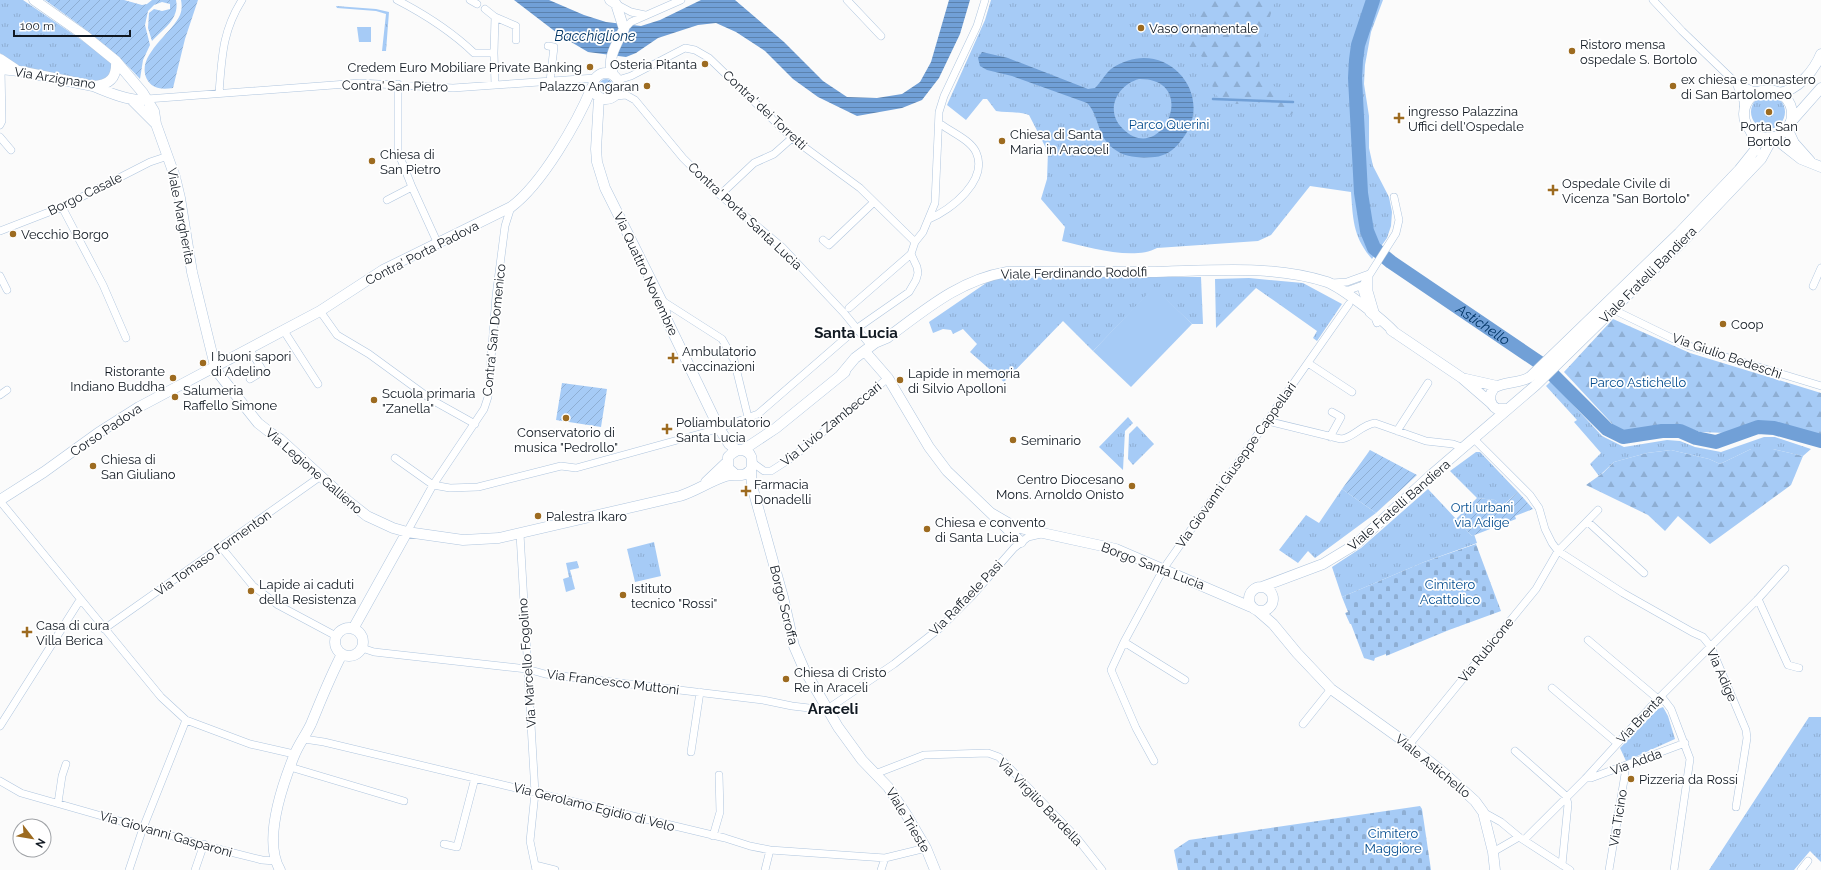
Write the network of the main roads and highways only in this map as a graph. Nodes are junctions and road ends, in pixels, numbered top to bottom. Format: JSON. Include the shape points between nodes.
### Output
{"nodes":[{"id":1,"x":34,"y":0,"type":"edge"},
{"id":2,"x":613,"y":2,"type":"edge"},
{"id":3,"x":1821,"y":54,"type":"edge"},
{"id":4,"x":116,"y":62,"type":"junction"},
{"id":5,"x":0,"y":66,"type":"edge"},
{"id":6,"x":612,"y":69,"type":"junction"},
{"id":7,"x":94,"y":86,"type":"junction"},
{"id":8,"x":596,"y":87,"type":"junction"},
{"id":9,"x":1821,"y":88,"type":"edge"},
{"id":10,"x":1779,"y":93,"type":"junction"},
{"id":11,"x":614,"y":97,"type":"junction"},
{"id":12,"x":131,"y":99,"type":"junction"},
{"id":13,"x":147,"y":99,"type":"junction"},
{"id":14,"x":156,"y":124,"type":"junction"},
{"id":15,"x":1789,"y":125,"type":"junction"},
{"id":16,"x":597,"y":128,"type":"junction"},
{"id":17,"x":1749,"y":128,"type":"junction"},
{"id":18,"x":1773,"y":137,"type":"junction"},
{"id":19,"x":1793,"y":154,"type":"junction"},
{"id":20,"x":1760,"y":159,"type":"junction"},
{"id":21,"x":1811,"y":162,"type":"junction"},
{"id":22,"x":1821,"y":167,"type":"edge"},
{"id":23,"x":1328,"y":285,"type":"junction"},
{"id":24,"x":1374,"y":316,"type":"junction"},
{"id":25,"x":870,"y":351,"type":"junction"},
{"id":26,"x":1554,"y":361,"type":"junction"},
{"id":27,"x":216,"y":366,"type":"junction"},
{"id":28,"x":1540,"y":374,"type":"junction"},
{"id":29,"x":1462,"y":378,"type":"junction"},
{"id":30,"x":1501,"y":386,"type":"junction"},
{"id":31,"x":1493,"y":406,"type":"junction"},
{"id":32,"x":1511,"y":407,"type":"junction"},
{"id":33,"x":776,"y":428,"type":"junction"},
{"id":34,"x":1478,"y":436,"type":"junction"},
{"id":35,"x":725,"y":438,"type":"junction"},
{"id":36,"x":740,"y":450,"type":"junction"},
{"id":37,"x":728,"y":460,"type":"junction"},
{"id":38,"x":752,"y":464,"type":"junction"},
{"id":39,"x":738,"y":475,"type":"junction"},
{"id":40,"x":752,"y":486,"type":"junction"},
{"id":41,"x":697,"y":490,"type":"junction"},
{"id":42,"x":0,"y":500,"type":"edge"},
{"id":43,"x":407,"y":532,"type":"junction"},
{"id":44,"x":1289,"y":578,"type":"junction"},
{"id":45,"x":1262,"y":587,"type":"junction"},
{"id":46,"x":1251,"y":591,"type":"junction"},
{"id":47,"x":1223,"y":594,"type":"junction"},
{"id":48,"x":1272,"y":601,"type":"junction"},
{"id":49,"x":1254,"y":609,"type":"junction"},
{"id":50,"x":1273,"y":624,"type":"junction"},
{"id":51,"x":353,"y":629,"type":"junction"},
{"id":52,"x":342,"y":654,"type":"junction"},
{"id":53,"x":875,"y":774,"type":"joint"},
{"id":54,"x":277,"y":866,"type":"edge"},
{"id":55,"x":935,"y":870,"type":"edge"},
{"id":56,"x":1495,"y":870,"type":"edge"}],
"edges":[{"from":1,"to":4,"type":"main road","name":"Viale Margherita","via":[[84,35]]},
{"from":2,"to":6,"type":"main road","via":[[625,24]]},
{"from":3,"to":10,"type":"main road","via":[[1801,81],[1786,92]]},
{"from":4,"to":7,"type":"main road","name":"Via Arzignano","via":[[116,71],[112,79],[106,84]]},
{"from":4,"to":13,"type":"main road","name":"Viale Margherita"},
{"from":5,"to":7,"type":"main road","name":"Via Arzignano"},
{"from":6,"to":8,"type":"main road","name":"Contra' Porta Padova"},
{"from":6,"to":11,"type":"main road","name":"Via Quattro Novembre","via":[[619,89]]},
{"from":7,"to":12,"type":"main road"},
{"from":8,"to":11,"type":"main road","via":[[603,100]]},
{"from":8,"to":16,"type":"main road","name":"Via Quattro Novembre"},
{"from":8,"to":27,"type":"main road","name":"Contra' Porta Padova","via":[[532,187],[511,207],[383,270],[320,311]]},
{"from":9,"to":15,"type":"main road"},
{"from":10,"to":15,"type":"main road","via":[[1788,101],[1792,112]]},
{"from":10,"to":17,"type":"main road","via":[[1762,91],[1749,99],[1744,111]]},
{"from":11,"to":16,"type":"main road","name":"Via Quattro Novembre"},
{"from":12,"to":13,"type":"main road"},
{"from":12,"to":14,"type":"main road"},
{"from":13,"to":14,"type":"main road","name":"Viale Margherita","via":[[154,111]]},
{"from":14,"to":27,"type":"main road","name":"Viale Margherita","via":[[180,198],[192,272]]},
{"from":15,"to":18,"type":"main road"},
{"from":15,"to":21,"type":"main road","via":[[1794,143]]},
{"from":16,"to":35,"type":"main road","name":"Via Quattro Novembre","via":[[597,162],[605,188],[664,306],[666,318]]},
{"from":17,"to":18,"type":"main road","via":[[1759,136]]},
{"from":17,"to":26,"type":"main road","name":"Viale Fratelli Bandiera","via":[[1756,146],[1749,159]]},
{"from":18,"to":19,"type":"main road"},
{"from":18,"to":20,"type":"main road","name":"Viale Fratelli Bandiera"},
{"from":19,"to":20,"type":"main road","via":[[1771,151]]},
{"from":19,"to":21,"type":"main road"},
{"from":20,"to":26,"type":"main road","name":"Viale Fratelli Bandiera","via":[[1614,310]]},
{"from":21,"to":22,"type":"main road"},
{"from":23,"to":24,"type":"main road","name":"Viale Ferdinando Rodolfi","via":[[1340,290]]},
{"from":23,"to":24,"type":"main road","name":"Viale Ferdinando Rodolfi","via":[[1349,304]]},
{"from":23,"to":25,"type":"main road","name":"Viale Ferdinando Rodolfi","via":[[1298,274],[1254,271],[1007,272],[982,277],[954,290]]},
{"from":24,"to":29,"type":"main road","name":"Viale Ferdinando Rodolfi"},
{"from":25,"to":33,"type":"main road","name":"Viale Ferdinando Rodolfi"},
{"from":25,"to":47,"type":"main road","name":"Borgo Santa Lucia","via":[[929,447],[947,470],[991,513],[1023,536],[1047,533],[1116,549]]},
{"from":26,"to":28,"type":"main road","name":"Viale Fratelli Bandiera"},
{"from":27,"to":42,"type":"main road","name":"Corso Padova","via":[[139,407]]},
{"from":27,"to":43,"type":"main road","name":"Via Legione Gallieno","via":[[219,374],[258,423],[280,439],[367,516]]},
{"from":28,"to":30,"type":"main road","name":"Viale Fratelli Bandiera"},
{"from":28,"to":32,"type":"main road","name":"Viale Fratelli Bandiera"},
{"from":29,"to":30,"type":"main road","name":"Viale Ferdinando Rodolfi"},
{"from":29,"to":31,"type":"main road","name":"Viale Ferdinando Rodolfi"},
{"from":30,"to":31,"type":"main road","name":"Viale Fratelli Bandiera","via":[[1491,394]]},
{"from":30,"to":32,"type":"main road","via":[[1509,387],[1515,393],[1515,401]]},
{"from":31,"to":32,"type":"main road","via":[[1501,410]]},
{"from":31,"to":34,"type":"main road","name":"Viale Fratelli Bandiera"},
{"from":32,"to":34,"type":"main road","name":"Viale Fratelli Bandiera"},
{"from":33,"to":36,"type":"main road"},
{"from":33,"to":38,"type":"main road","via":[[760,446]]},
{"from":34,"to":44,"type":"main road","name":"Viale Fratelli Bandiera","via":[[1356,544],[1323,564]]},
{"from":35,"to":36,"type":"main road","name":"Via Quattro Novembre"},
{"from":35,"to":37,"type":"main road","name":"Via Quattro Novembre"},
{"from":36,"to":37,"type":"main road"},
{"from":36,"to":38,"type":"main road","via":[[747,452]]},
{"from":37,"to":39,"type":"main road","via":[[728,468]]},
{"from":37,"to":41,"type":"main road","name":"Via Legione Gallieno"},
{"from":38,"to":39,"type":"main road","via":[[747,474]]},
{"from":38,"to":40,"type":"main road","name":"Borgo Scroffa"},
{"from":39,"to":40,"type":"main road"},
{"from":39,"to":41,"type":"main road","name":"Via Legione Gallieno","via":[[724,477]]},
{"from":40,"to":53,"type":"main road","name":"Borgo Scroffa","via":[[794,646],[826,710]]},
{"from":41,"to":43,"type":"main road","name":"Via Legione Gallieno","via":[[499,538],[463,540]]},
{"from":43,"to":51,"type":"main road"},
{"from":44,"to":45,"type":"main road","name":"Viale Fratelli Bandiera"},
{"from":44,"to":48,"type":"main road","name":"Viale Fratelli Bandiera","via":[[1280,585]]},
{"from":45,"to":46,"type":"main road"},
{"from":45,"to":48,"type":"main road","via":[[1269,590]]},
{"from":46,"to":47,"type":"main road","name":"Borgo Santa Lucia"},
{"from":46,"to":49,"type":"main road","via":[[1249,599]]},
{"from":47,"to":49,"type":"main road","name":"Borgo Santa Lucia"},
{"from":48,"to":49,"type":"main road","via":[[1265,610]]},
{"from":48,"to":50,"type":"main road","via":[[1270,615]]},
{"from":49,"to":50,"type":"main road","name":"Viale Astichello"},
{"from":50,"to":56,"type":"main road","name":"Viale Astichello","via":[[1331,689],[1409,745],[1475,801],[1483,812]]},
{"from":51,"to":52,"type":"main road","via":[[341,630],[336,636],[335,644]]},
{"from":51,"to":52,"type":"main road","via":[[362,638],[362,648],[355,655]]},
{"from":52,"to":54,"type":"main road","via":[[290,767],[272,841]]},
{"from":53,"to":55,"type":"main road","name":"Viale Trieste","via":[[888,787],[926,848]]}]}
